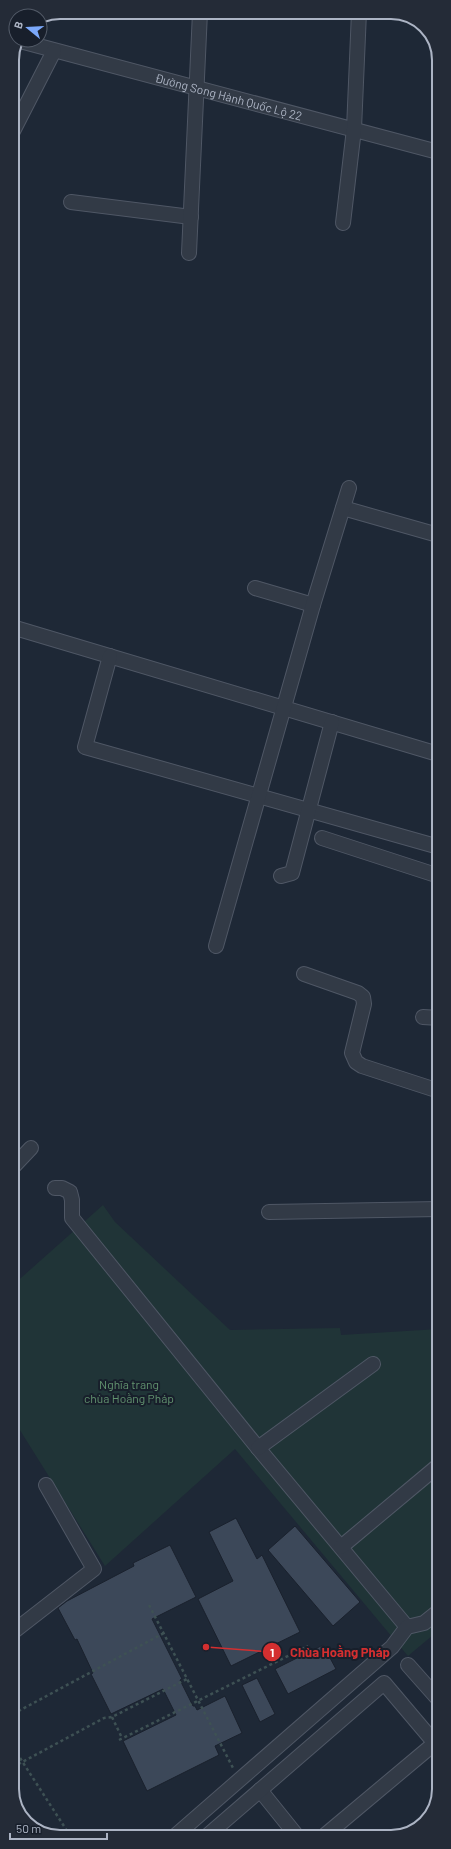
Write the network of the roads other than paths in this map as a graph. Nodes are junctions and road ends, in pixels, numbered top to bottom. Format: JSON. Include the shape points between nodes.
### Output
{"nodes":[{"id":1,"x":200,"y":19,"type":"edge"},
{"id":2,"x":359,"y":19,"type":"edge"},
{"id":3,"x":44,"y":48,"type":"edge"},
{"id":4,"x":54,"y":51,"type":"junction"},
{"id":5,"x":196,"y":87,"type":"junction"},
{"id":6,"x":19,"y":119,"type":"edge"},
{"id":7,"x":354,"y":129,"type":"junction"},
{"id":8,"x":432,"y":150,"type":"edge"},
{"id":9,"x":71,"y":202,"type":"dead end"},
{"id":10,"x":191,"y":217,"type":"junction"},
{"id":11,"x":343,"y":223,"type":"dead end"},
{"id":12,"x":189,"y":253,"type":"dead end"},
{"id":13,"x":349,"y":488,"type":"dead end"},
{"id":14,"x":343,"y":508,"type":"junction"},
{"id":15,"x":432,"y":533,"type":"edge"},
{"id":16,"x":255,"y":588,"type":"dead end"},
{"id":17,"x":313,"y":605,"type":"junction"},
{"id":18,"x":19,"y":629,"type":"edge"},
{"id":19,"x":110,"y":656,"type":"junction"},
{"id":20,"x":285,"y":708,"type":"junction"},
{"id":21,"x":332,"y":722,"type":"junction"},
{"id":22,"x":432,"y":752,"type":"edge"},
{"id":23,"x":259,"y":795,"type":"junction"},
{"id":24,"x":309,"y":810,"type":"junction"},
{"id":25,"x":322,"y":838,"type":"dead end"},
{"id":26,"x":432,"y":845,"type":"edge"},
{"id":27,"x":432,"y":874,"type":"edge"},
{"id":28,"x":281,"y":876,"type":"dead end"},
{"id":29,"x":216,"y":946,"type":"dead end"},
{"id":30,"x":304,"y":974,"type":"dead end"},
{"id":31,"x":423,"y":1017,"type":"dead end"},
{"id":32,"x":432,"y":1018,"type":"edge"},
{"id":33,"x":432,"y":1089,"type":"edge"},
{"id":34,"x":31,"y":1148,"type":"dead end"},
{"id":35,"x":19,"y":1161,"type":"edge"},
{"id":36,"x":55,"y":1188,"type":"dead end"},
{"id":37,"x":432,"y":1209,"type":"edge"},
{"id":38,"x":269,"y":1212,"type":"dead end"},
{"id":39,"x":373,"y":1364,"type":"dead end"},
{"id":40,"x":258,"y":1448,"type":"junction"},
{"id":41,"x":432,"y":1471,"type":"edge"},
{"id":42,"x":46,"y":1485,"type":"dead end"},
{"id":43,"x":341,"y":1547,"type":"junction"},
{"id":44,"x":432,"y":1617,"type":"edge"},
{"id":45,"x":19,"y":1627,"type":"edge"},
{"id":46,"x":407,"y":1627,"type":"junction"},
{"id":47,"x":408,"y":1665,"type":"dead end"},
{"id":48,"x":432,"y":1692,"type":"edge"},
{"id":49,"x":432,"y":1739,"type":"edge"},
{"id":50,"x":432,"y":1749,"type":"edge"},
{"id":51,"x":260,"y":1790,"type":"junction"},
{"id":52,"x":182,"y":1830,"type":"edge"},
{"id":53,"x":214,"y":1830,"type":"edge"},
{"id":54,"x":292,"y":1830,"type":"edge"},
{"id":55,"x":331,"y":1830,"type":"edge"}],
"edges":[{"from":1,"to":5,"type":"street"},
{"from":2,"to":7,"type":"street"},
{"from":3,"to":4,"type":"street","name":"Đường Song Hành Quốc Lộ 22"},
{"from":4,"to":5,"type":"street","name":"Đường Song Hành Quốc Lộ 22"},
{"from":4,"to":6,"type":"street"},
{"from":5,"to":7,"type":"street","name":"Đường Song Hành Quốc Lộ 22"},
{"from":5,"to":10,"type":"street"},
{"from":7,"to":8,"type":"street","name":"Đường Song Hành Quốc Lộ 22"},
{"from":7,"to":11,"type":"street"},
{"from":9,"to":10,"type":"street"},
{"from":10,"to":12,"type":"street"},
{"from":13,"to":14,"type":"street"},
{"from":14,"to":15,"type":"street"},
{"from":14,"to":17,"type":"street"},
{"from":16,"to":17,"type":"street"},
{"from":17,"to":20,"type":"street"},
{"from":18,"to":19,"type":"street"},
{"from":19,"to":20,"type":"street"},
{"from":19,"to":23,"type":"street","via":[[85,747]]},
{"from":20,"to":21,"type":"street"},
{"from":20,"to":23,"type":"street"},
{"from":21,"to":22,"type":"street"},
{"from":21,"to":24,"type":"street"},
{"from":23,"to":24,"type":"street"},
{"from":23,"to":29,"type":"street"},
{"from":24,"to":26,"type":"street"},
{"from":24,"to":28,"type":"street","via":[[292,872]]},
{"from":25,"to":27,"type":"street"},
{"from":30,"to":33,"type":"street","via":[[363,997],[364,1004],[352,1053],[356,1062]]},
{"from":31,"to":32,"type":"street"},
{"from":34,"to":35,"type":"street"},
{"from":36,"to":40,"type":"street","via":[[70,1192],[72,1218]]},
{"from":37,"to":38,"type":"street"},
{"from":39,"to":40,"type":"street"},
{"from":40,"to":43,"type":"street"},
{"from":41,"to":43,"type":"street"},
{"from":42,"to":45,"type":"street","via":[[94,1569]]},
{"from":43,"to":46,"type":"street"},
{"from":44,"to":46,"type":"street","via":[[424,1623]]},
{"from":46,"to":52,"type":"street","via":[[392,1648]]},
{"from":47,"to":48,"type":"street"},
{"from":49,"to":51,"type":"street","via":[[384,1683]]},
{"from":50,"to":55,"type":"street"},
{"from":51,"to":53,"type":"street"},
{"from":51,"to":54,"type":"street"}]}
